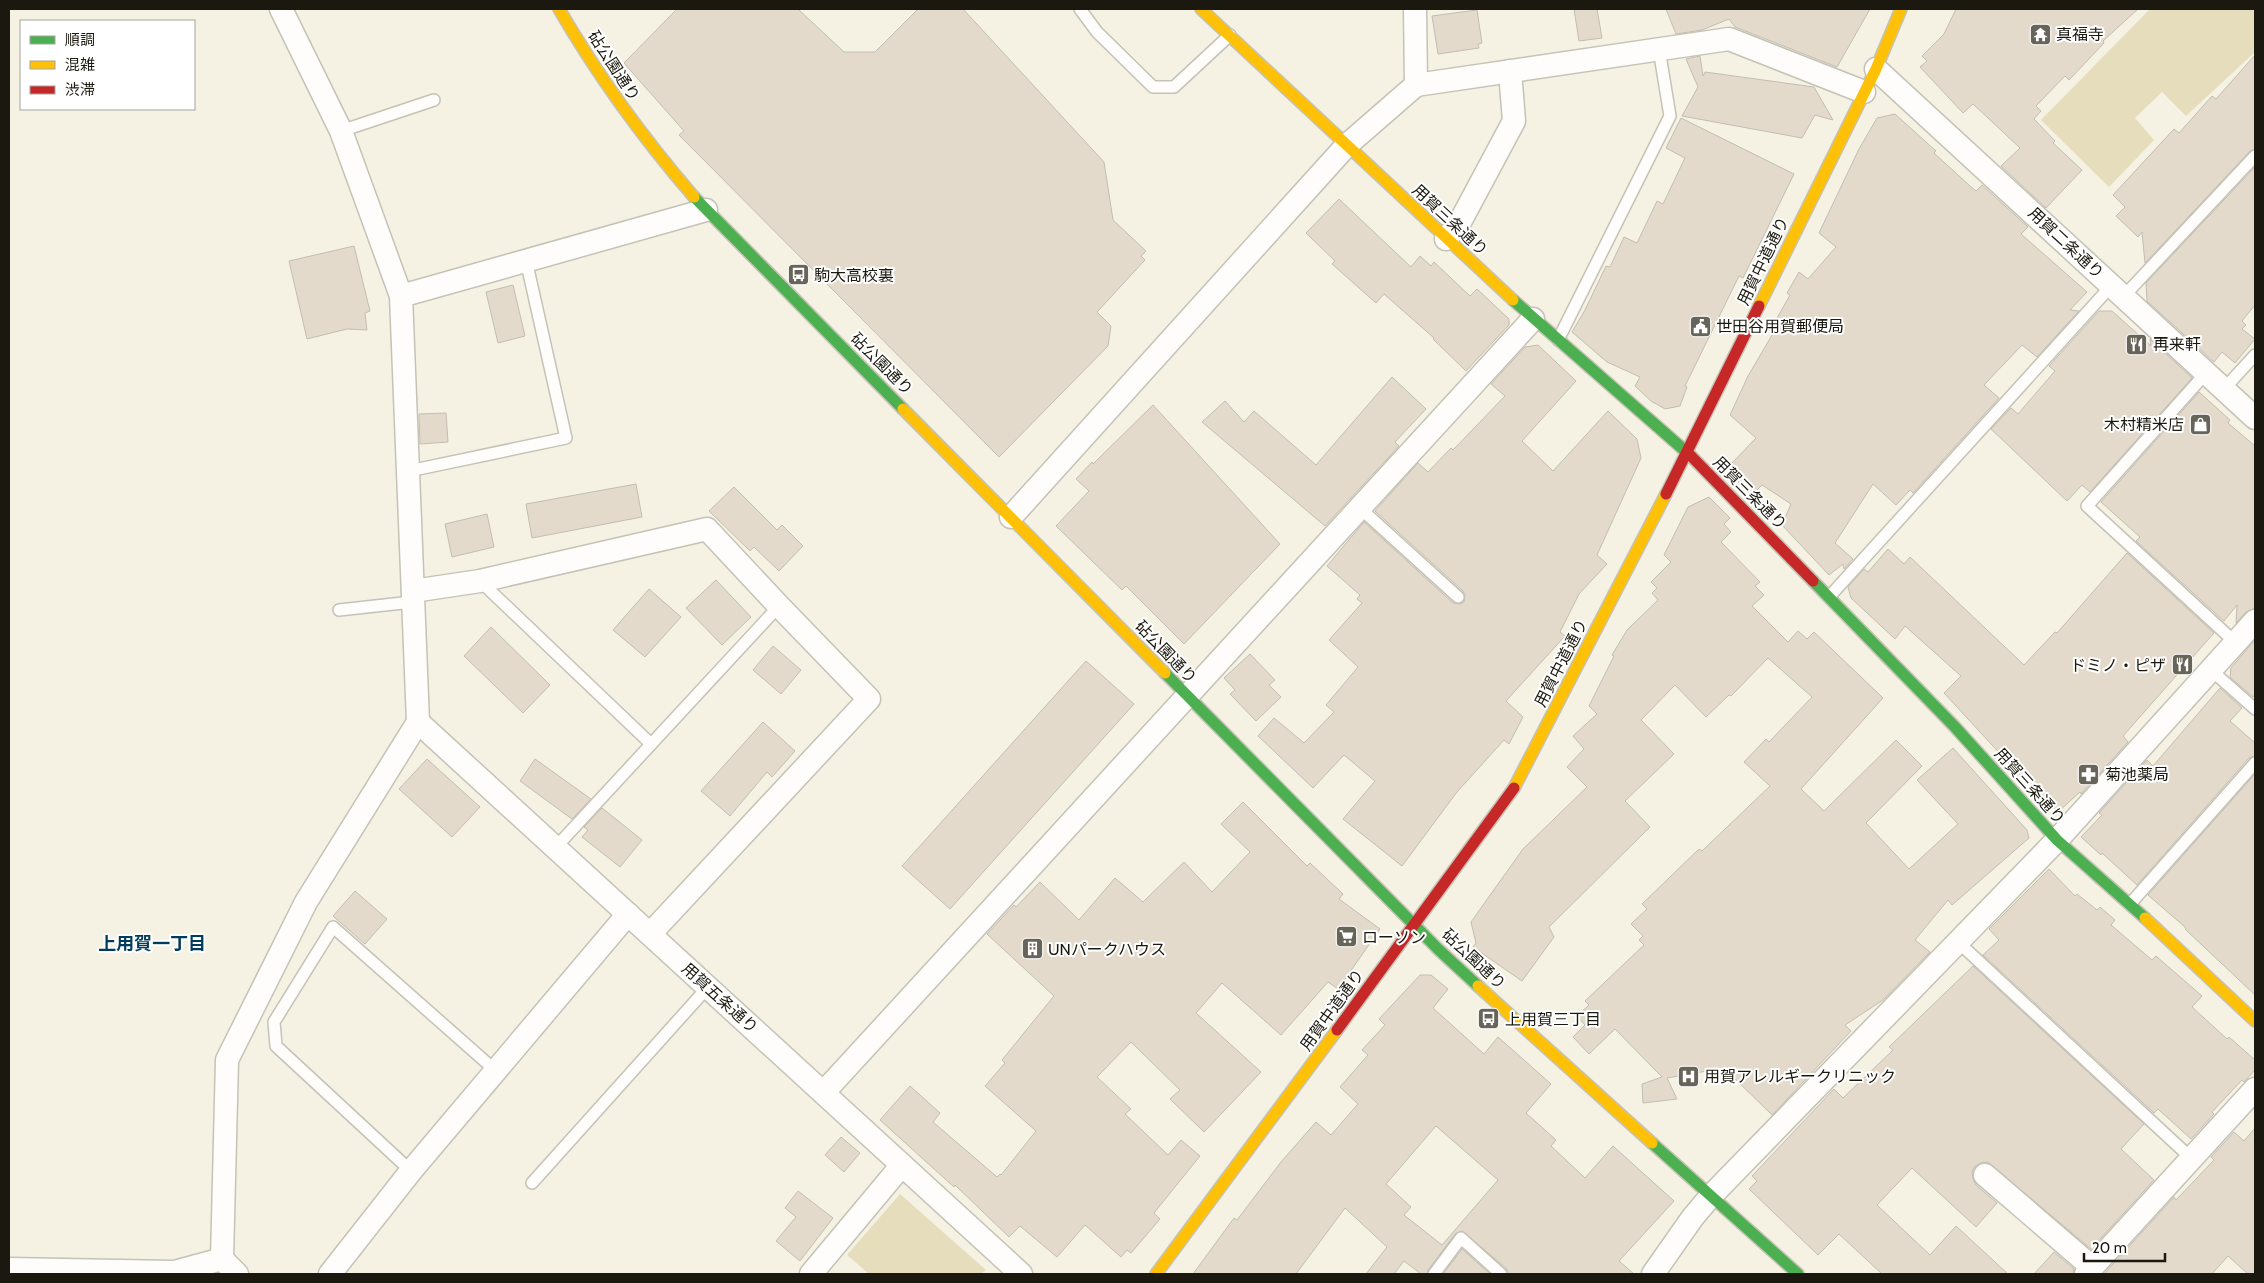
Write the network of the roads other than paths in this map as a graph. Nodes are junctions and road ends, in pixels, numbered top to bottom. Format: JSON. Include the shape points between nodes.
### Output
{"nodes":[{"id":1,"x":281,"y":9,"type":"edge"},
{"id":2,"x":560,"y":9,"type":"edge"},
{"id":3,"x":1080,"y":9,"type":"edge"},
{"id":4,"x":1201,"y":9,"type":"edge"},
{"id":5,"x":1223,"y":9,"type":"edge"},
{"id":6,"x":1415,"y":9,"type":"edge"},
{"id":7,"x":1900,"y":9,"type":"edge"},
{"id":8,"x":1211,"y":18,"type":"junction"},
{"id":9,"x":1230,"y":35,"type":"junction"},
{"id":10,"x":1659,"y":49,"type":"junction"},
{"id":11,"x":1876,"y":69,"type":"junction"},
{"id":12,"x":1510,"y":71,"type":"junction"},
{"id":13,"x":1416,"y":84,"type":"junction"},
{"id":14,"x":1864,"y":92,"type":"junction"},
{"id":15,"x":434,"y":100,"type":"dead end"},
{"id":16,"x":341,"y":131,"type":"junction"},
{"id":17,"x":1347,"y":145,"type":"junction"},
{"id":18,"x":2255,"y":156,"type":"edge"},
{"id":19,"x":706,"y":210,"type":"junction"},
{"id":20,"x":1446,"y":239,"type":"junction"},
{"id":21,"x":526,"y":260,"type":"junction"},
{"id":22,"x":2118,"y":291,"type":"junction"},
{"id":23,"x":401,"y":296,"type":"junction"},
{"id":24,"x":1533,"y":319,"type":"junction"},
{"id":25,"x":1558,"y":340,"type":"junction"},
{"id":26,"x":2255,"y":354,"type":"edge"},
{"id":27,"x":2206,"y":373,"type":"junction"},
{"id":28,"x":2224,"y":389,"type":"junction"},
{"id":29,"x":2255,"y":418,"type":"edge"},
{"id":30,"x":1687,"y":452,"type":"junction"},
{"id":31,"x":409,"y":471,"type":"junction"},
{"id":32,"x":1361,"y":509,"type":"junction"},
{"id":33,"x":1011,"y":517,"type":"junction"},
{"id":34,"x":480,"y":581,"type":"junction"},
{"id":35,"x":412,"y":596,"type":"junction"},
{"id":36,"x":1829,"y":596,"type":"junction"},
{"id":37,"x":1458,"y":597,"type":"dead end"},
{"id":38,"x":779,"y":606,"type":"junction"},
{"id":39,"x":338,"y":610,"type":"dead end"},
{"id":40,"x":2255,"y":622,"type":"edge"},
{"id":41,"x":2236,"y":643,"type":"junction"},
{"id":42,"x":2211,"y":670,"type":"junction"},
{"id":43,"x":1187,"y":696,"type":"junction"},
{"id":44,"x":2255,"y":709,"type":"edge"},
{"id":45,"x":418,"y":722,"type":"junction"},
{"id":46,"x":651,"y":744,"type":"junction"},
{"id":47,"x":2255,"y":763,"type":"edge"},
{"id":48,"x":2057,"y":840,"type":"junction"},
{"id":49,"x":556,"y":848,"type":"junction"},
{"id":50,"x":2130,"y":904,"type":"junction"},
{"id":51,"x":628,"y":914,"type":"junction"},
{"id":52,"x":1415,"y":926,"type":"junction"},
{"id":53,"x":650,"y":934,"type":"junction"},
{"id":54,"x":1958,"y":942,"type":"junction"},
{"id":55,"x":708,"y":987,"type":"junction"},
{"id":56,"x":2255,"y":1021,"type":"edge"},
{"id":57,"x":496,"y":1071,"type":"junction"},
{"id":58,"x":2255,"y":1088,"type":"edge"},
{"id":59,"x":824,"y":1092,"type":"junction"},
{"id":60,"x":2191,"y":1158,"type":"junction"},
{"id":61,"x":902,"y":1165,"type":"junction"},
{"id":62,"x":411,"y":1171,"type":"junction"},
{"id":63,"x":1985,"y":1175,"type":"dead end"},
{"id":64,"x":532,"y":1183,"type":"dead end"},
{"id":65,"x":1710,"y":1196,"type":"junction"},
{"id":66,"x":229,"y":1267,"type":"edge"},
{"id":67,"x":9,"y":1269,"type":"edge"},
{"id":68,"x":2089,"y":1271,"type":"edge"},
{"id":69,"x":330,"y":1274,"type":"edge"},
{"id":70,"x":811,"y":1274,"type":"edge"},
{"id":71,"x":1021,"y":1274,"type":"edge"},
{"id":72,"x":1156,"y":1274,"type":"edge"},
{"id":73,"x":1434,"y":1274,"type":"edge"},
{"id":74,"x":1501,"y":1274,"type":"edge"},
{"id":75,"x":1653,"y":1274,"type":"edge"},
{"id":76,"x":1798,"y":1274,"type":"edge"}],
"edges":[{"from":1,"to":16,"type":"street"},
{"from":2,"to":19,"type":"street","name":"砧公園通り","via":[[592,65],[634,126]]},
{"from":3,"to":9,"type":"lane","via":[[1097,32],[1153,87],[1174,87]]},
{"from":4,"to":8,"type":"street","name":"用賀三条通り"},
{"from":5,"to":8,"type":"lane"},
{"from":6,"to":13,"type":"street"},
{"from":7,"to":11,"type":"street","name":"用賀中道通り"},
{"from":8,"to":9,"type":"street","name":"用賀三条通り"},
{"from":9,"to":17,"type":"street","name":"用賀三条通り"},
{"from":10,"to":12,"type":"street"},
{"from":10,"to":14,"type":"street","via":[[1729,39]]},
{"from":10,"to":25,"type":"lane","via":[[1670,116]]},
{"from":11,"to":14,"type":"street","name":"用賀中道通り"},
{"from":11,"to":22,"type":"street","name":"用賀二条通り"},
{"from":12,"to":13,"type":"street"},
{"from":12,"to":20,"type":"street","via":[[1514,121],[1460,222]]},
{"from":13,"to":17,"type":"street"},
{"from":14,"to":30,"type":"street","name":"用賀中道通り"},
{"from":15,"to":16,"type":"lane"},
{"from":16,"to":23,"type":"street"},
{"from":17,"to":20,"type":"street","name":"用賀三条通り"},
{"from":17,"to":33,"type":"street"},
{"from":18,"to":22,"type":"lane"},
{"from":19,"to":21,"type":"street"},
{"from":19,"to":33,"type":"street","name":"砧公園通り"},
{"from":20,"to":24,"type":"street","name":"用賀三条通り"},
{"from":21,"to":23,"type":"street"},
{"from":21,"to":31,"type":"lane","via":[[566,438]]},
{"from":22,"to":27,"type":"street","name":"用賀二条通り"},
{"from":22,"to":36,"type":"lane"},
{"from":23,"to":31,"type":"street"},
{"from":24,"to":25,"type":"street","name":"用賀三条通り"},
{"from":24,"to":32,"type":"street"},
{"from":25,"to":30,"type":"street","name":"用賀三条通り"},
{"from":26,"to":28,"type":"lane"},
{"from":27,"to":28,"type":"street","name":"用賀二条通り"},
{"from":27,"to":41,"type":"lane","via":[[2086,506]]},
{"from":28,"to":29,"type":"street","name":"用賀二条通り"},
{"from":30,"to":36,"type":"street","name":"用賀三条通り"},
{"from":30,"to":52,"type":"street","name":"用賀中道通り","via":[[1517,784]]},
{"from":31,"to":35,"type":"street"},
{"from":32,"to":37,"type":"lane"},
{"from":32,"to":43,"type":"street"},
{"from":33,"to":43,"type":"street","name":"砧公園通り"},
{"from":34,"to":35,"type":"street"},
{"from":34,"to":38,"type":"street","via":[[707,529]]},
{"from":34,"to":46,"type":"lane"},
{"from":35,"to":39,"type":"lane"},
{"from":35,"to":45,"type":"street"},
{"from":36,"to":48,"type":"street","name":"用賀三条通り"},
{"from":38,"to":46,"type":"lane"},
{"from":38,"to":53,"type":"street","via":[[869,699]]},
{"from":40,"to":41,"type":"street"},
{"from":41,"to":42,"type":"street"},
{"from":42,"to":44,"type":"lane"},
{"from":42,"to":48,"type":"street"},
{"from":43,"to":52,"type":"street","name":"砧公園通り"},
{"from":43,"to":59,"type":"street"},
{"from":45,"to":49,"type":"street","name":"用賀五条通り"},
{"from":45,"to":66,"type":"street","via":[[306,902],[227,1060]]},
{"from":46,"to":49,"type":"lane"},
{"from":47,"to":50,"type":"lane"},
{"from":48,"to":50,"type":"street","name":"用賀三条通り"},
{"from":48,"to":54,"type":"street"},
{"from":49,"to":51,"type":"street","name":"用賀五条通り"},
{"from":50,"to":56,"type":"street","name":"用賀三条通り"},
{"from":51,"to":53,"type":"street","name":"用賀五条通り"},
{"from":51,"to":57,"type":"street"},
{"from":52,"to":65,"type":"street","name":"砧公園通り"},
{"from":52,"to":72,"type":"street","name":"用賀中道通り"},
{"from":53,"to":55,"type":"street","name":"用賀五条通り"},
{"from":54,"to":60,"type":"lane"},
{"from":54,"to":65,"type":"street"},
{"from":55,"to":59,"type":"street","name":"用賀五条通り"},
{"from":55,"to":64,"type":"lane"},
{"from":57,"to":62,"type":"street"},
{"from":57,"to":62,"type":"lane","via":[[333,926],[274,1022],[276,1046]]},
{"from":58,"to":60,"type":"street"},
{"from":59,"to":61,"type":"street","name":"用賀五条通り"},
{"from":60,"to":68,"type":"street"},
{"from":61,"to":70,"type":"street"},
{"from":61,"to":71,"type":"street","name":"用賀五条通り"},
{"from":62,"to":69,"type":"street"},
{"from":63,"to":68,"type":"street"},
{"from":65,"to":75,"type":"street"},
{"from":65,"to":76,"type":"street","name":"砧公園通り"},
{"from":66,"to":67,"type":"street","via":[[174,1272]]},
{"from":73,"to":74,"type":"lane","via":[[1461,1238]]}]}
